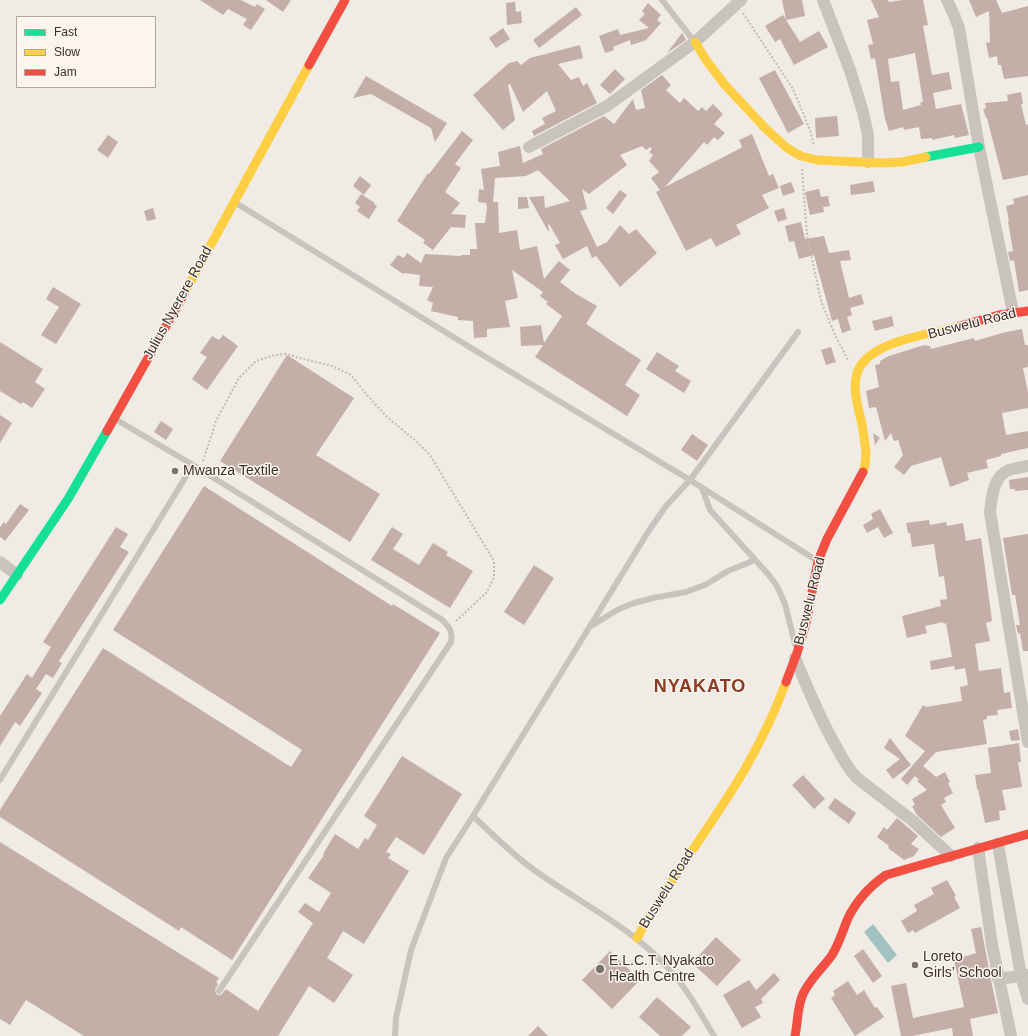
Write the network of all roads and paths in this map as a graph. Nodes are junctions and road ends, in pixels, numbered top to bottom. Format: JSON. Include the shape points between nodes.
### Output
{"nodes":[{"id":1,"x":345,"y":0,"type":"edge"},
{"id":2,"x":662,"y":0,"type":"edge"},
{"id":3,"x":823,"y":0,"type":"edge"},
{"id":4,"x":947,"y":0,"type":"edge"},
{"id":5,"x":739,"y":2,"type":"edge"},
{"id":6,"x":695,"y":42,"type":"junction"},
{"id":7,"x":529,"y":147,"type":"dead end"},
{"id":8,"x":979,"y":147,"type":"junction"},
{"id":9,"x":801,"y":156,"type":"junction"},
{"id":10,"x":817,"y":160,"type":"junction"},
{"id":11,"x":868,"y":162,"type":"junction"},
{"id":12,"x":234,"y":202,"type":"junction"},
{"id":13,"x":1028,"y":311,"type":"edge"},
{"id":14,"x":1013,"y":312,"type":"junction"},
{"id":15,"x":798,"y":332,"type":"dead end"},
{"id":16,"x":855,"y":375,"type":"junction"},
{"id":17,"x":114,"y":418,"type":"junction"},
{"id":18,"x":193,"y":465,"type":"junction"},
{"id":19,"x":1028,"y":466,"type":"edge"},
{"id":20,"x":200,"y":470,"type":"junction"},
{"id":21,"x":690,"y":480,"type":"junction"},
{"id":22,"x":702,"y":488,"type":"junction"},
{"id":23,"x":755,"y":560,"type":"junction"},
{"id":24,"x":818,"y":561,"type":"junction"},
{"id":25,"x":0,"y":562,"type":"edge"},
{"id":26,"x":17,"y":575,"type":"junction"},
{"id":27,"x":0,"y":600,"type":"edge"},
{"id":28,"x":590,"y":626,"type":"junction"},
{"id":29,"x":449,"y":627,"type":"junction"},
{"id":30,"x":796,"y":656,"type":"junction"},
{"id":31,"x":1028,"y":742,"type":"edge"},
{"id":32,"x":0,"y":780,"type":"edge"},
{"id":33,"x":474,"y":816,"type":"junction"},
{"id":34,"x":1028,"y":834,"type":"edge"},
{"id":35,"x":998,"y":844,"type":"junction"},
{"id":36,"x":978,"y":848,"type":"junction"},
{"id":37,"x":951,"y":856,"type":"junction"},
{"id":38,"x":637,"y":938,"type":"junction"},
{"id":39,"x":1024,"y":975,"type":"edge"},
{"id":40,"x":998,"y":979,"type":"junction"},
{"id":41,"x":219,"y":990,"type":"dead end"},
{"id":42,"x":1028,"y":999,"type":"edge"},
{"id":43,"x":395,"y":1036,"type":"edge"},
{"id":44,"x":714,"y":1036,"type":"edge"},
{"id":45,"x":795,"y":1036,"type":"edge"},
{"id":46,"x":1011,"y":1036,"type":"edge"}],
"edges":[{"from":1,"to":12,"type":"main road","name":"Julius Nyerere Road"},
{"from":2,"to":6,"type":"lane"},
{"from":3,"to":11,"type":"street","via":[[863,112],[868,135]]},
{"from":4,"to":8,"type":"street","via":[[959,28]]},
{"from":5,"to":6,"type":"street"},
{"from":5,"to":10,"type":"path","via":[[793,88],[810,130]]},
{"from":6,"to":7,"type":"street","via":[[607,106]]},
{"from":6,"to":9,"type":"main road","via":[[725,85],[786,148]]},
{"from":8,"to":11,"type":"main road","via":[[902,162]]},
{"from":8,"to":14,"type":"street"},
{"from":9,"to":10,"type":"main road"},
{"from":9,"to":16,"type":"path","via":[[807,235],[821,301]]},
{"from":10,"to":11,"type":"main road"},
{"from":12,"to":17,"type":"main road","name":"Julius Nyerere Road"},
{"from":12,"to":21,"type":"lane"},
{"from":13,"to":14,"type":"main road","name":"Buswelu Road"},
{"from":14,"to":16,"type":"main road","name":"Buswelu Road","via":[[893,344],[870,355],[862,362]]},
{"from":15,"to":21,"type":"lane"},
{"from":16,"to":24,"type":"main road","name":"Buswelu Road","via":[[867,462]]},
{"from":17,"to":18,"type":"lane"},
{"from":17,"to":26,"type":"main road","name":"Julius Nyerere Road","via":[[68,499]]},
{"from":18,"to":20,"type":"lane"},
{"from":18,"to":32,"type":"lane"},
{"from":19,"to":31,"type":"street","via":[[1008,470],[997,481],[992,491],[990,512]]},
{"from":20,"to":29,"type":"lane"},
{"from":20,"to":29,"type":"path","via":[[216,421],[238,378],[256,361],[286,354],[332,366],[351,375],[387,416],[430,455],[494,561],[494,577],[487,592]]},
{"from":21,"to":22,"type":"lane"},
{"from":21,"to":28,"type":"lane","via":[[666,506],[648,532]]},
{"from":22,"to":23,"type":"lane","via":[[710,510]]},
{"from":22,"to":24,"type":"lane"},
{"from":23,"to":28,"type":"lane","via":[[728,571],[705,586],[634,603]]},
{"from":23,"to":30,"type":"lane","via":[[777,586],[785,604]]},
{"from":24,"to":30,"type":"main road","name":"Buswelu Road","via":[[806,623]]},
{"from":25,"to":26,"type":"street"},
{"from":26,"to":27,"type":"main road","name":"Julius Nyerere Road"},
{"from":28,"to":33,"type":"lane"},
{"from":29,"to":41,"type":"lane","via":[[452,634],[451,642]]},
{"from":30,"to":37,"type":"street","via":[[818,711],[850,770],[913,821]]},
{"from":30,"to":38,"type":"main road","name":"Buswelu Road","via":[[774,714],[745,769]]},
{"from":33,"to":38,"type":"lane","via":[[530,867]]},
{"from":33,"to":43,"type":"lane","via":[[446,858],[411,950],[396,1018]]},
{"from":34,"to":35,"type":"main road"},
{"from":35,"to":36,"type":"main road"},
{"from":35,"to":39,"type":"street"},
{"from":36,"to":37,"type":"main road"},
{"from":36,"to":40,"type":"street"},
{"from":37,"to":45,"type":"main road","via":[[886,875],[863,895],[832,955],[803,995]]},
{"from":38,"to":44,"type":"lane","via":[[669,968],[692,998]]},
{"from":39,"to":40,"type":"street"},
{"from":39,"to":42,"type":"street"},
{"from":40,"to":46,"type":"street"}]}
